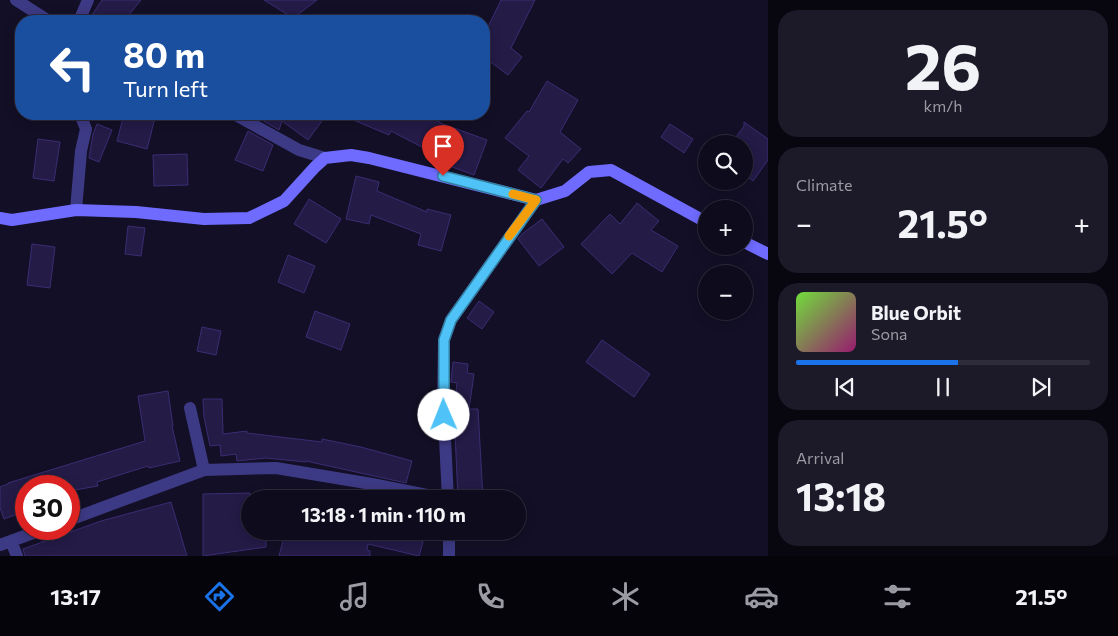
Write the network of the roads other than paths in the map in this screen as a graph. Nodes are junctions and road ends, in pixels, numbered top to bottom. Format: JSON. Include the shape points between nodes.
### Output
{"nodes":[{"id":1,"x":16,"y":0,"type":"edge"},
{"id":2,"x":88,"y":0,"type":"edge"},
{"id":3,"x":40,"y":15,"type":"edge"},
{"id":4,"x":82,"y":15,"type":"edge"},
{"id":5,"x":82,"y":120,"type":"edge"},
{"id":6,"x":245,"y":120,"type":"edge"},
{"id":7,"x":325,"y":158,"type":"junction"},
{"id":8,"x":536,"y":200,"type":"junction"},
{"id":9,"x":76,"y":210,"type":"junction"},
{"id":10,"x":0,"y":218,"type":"edge"},
{"id":11,"x":698,"y":218,"type":"edge"},
{"id":12,"x":753,"y":246,"type":"edge"},
{"id":13,"x":768,"y":254,"type":"edge"},
{"id":14,"x":190,"y":408,"type":"dead end"},
{"id":15,"x":204,"y":470,"type":"junction"},
{"id":16,"x":402,"y":490,"type":"edge"},
{"id":17,"x":448,"y":490,"type":"edge"},
{"id":18,"x":80,"y":516,"type":"edge"},
{"id":19,"x":449,"y":540,"type":"edge"},
{"id":20,"x":6,"y":543,"type":"edge"},
{"id":21,"x":17,"y":556,"type":"edge"},
{"id":22,"x":450,"y":556,"type":"edge"}],
"edges":[{"from":1,"to":3,"type":"street"},
{"from":2,"to":4,"type":"street"},
{"from":5,"to":9,"type":"street","via":[[86,129]]},
{"from":6,"to":7,"type":"street","via":[[299,150]]},
{"from":7,"to":8,"type":"main road","via":[[351,155],[369,158]]},
{"from":7,"to":9,"type":"main road","via":[[284,201],[249,218],[204,219]]},
{"from":8,"to":11,"type":"main road","via":[[565,191],[589,172],[610,170]]},
{"from":8,"to":17,"type":"street","via":[[451,320],[444,340]]},
{"from":9,"to":10,"type":"main road","via":[[12,220]]},
{"from":12,"to":13,"type":"main road"},
{"from":14,"to":15,"type":"street"},
{"from":15,"to":16,"type":"street","via":[[276,468]]},
{"from":15,"to":18,"type":"street"},
{"from":19,"to":22,"type":"street"},
{"from":20,"to":21,"type":"street"}]}
